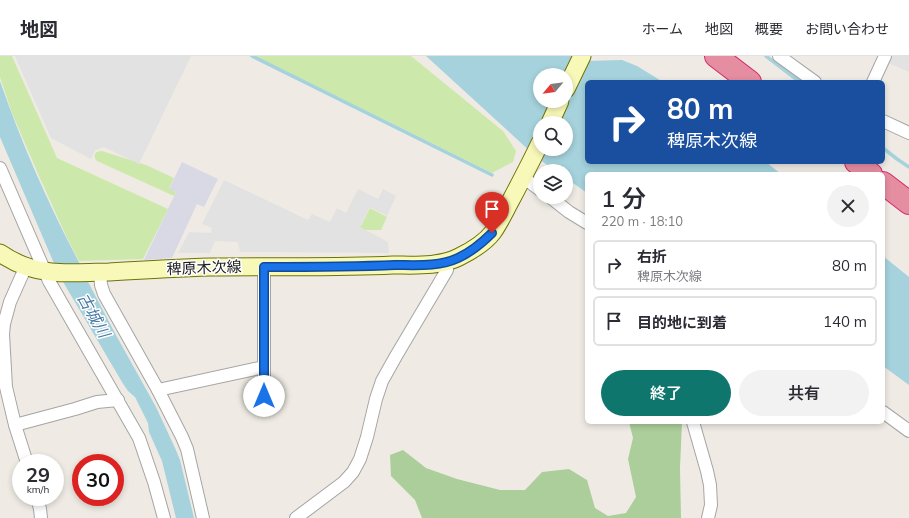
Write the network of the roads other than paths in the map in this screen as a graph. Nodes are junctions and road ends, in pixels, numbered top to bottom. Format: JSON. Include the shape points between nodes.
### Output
{"nodes":[{"id":1,"x":582,"y":56,"type":"edge"},
{"id":2,"x":716,"y":56,"type":"edge"},
{"id":3,"x":779,"y":56,"type":"edge"},
{"id":4,"x":885,"y":56,"type":"edge"},
{"id":5,"x":573,"y":75,"type":"edge"},
{"id":6,"x":747,"y":80,"type":"edge"},
{"id":7,"x":812,"y":80,"type":"edge"},
{"id":8,"x":874,"y":80,"type":"edge"},
{"id":9,"x":885,"y":122,"type":"edge"},
{"id":10,"x":909,"y":133,"type":"edge"},
{"id":11,"x":534,"y":156,"type":"edge"},
{"id":12,"x":858,"y":164,"type":"edge"},
{"id":13,"x":0,"y":168,"type":"edge"},
{"id":14,"x":868,"y":172,"type":"edge"},
{"id":15,"x":525,"y":174,"type":"junction"},
{"id":16,"x":533,"y":183,"type":"edge"},
{"id":17,"x":885,"y":185,"type":"edge"},
{"id":18,"x":909,"y":203,"type":"edge"},
{"id":19,"x":559,"y":204,"type":"edge"},
{"id":20,"x":585,"y":225,"type":"edge"},
{"id":21,"x":0,"y":253,"type":"edge"},
{"id":22,"x":446,"y":262,"type":"junction"},
{"id":23,"x":26,"y":266,"type":"junction"},
{"id":24,"x":264,"y":267,"type":"junction"},
{"id":25,"x":48,"y":272,"type":"junction"},
{"id":26,"x":95,"y":272,"type":"junction"},
{"id":27,"x":264,"y":367,"type":"junction"},
{"id":28,"x":158,"y":390,"type":"junction"},
{"id":29,"x":264,"y":396,"type":"dead end"},
{"id":30,"x":118,"y":400,"type":"junction"},
{"id":31,"x":885,"y":413,"type":"edge"},
{"id":32,"x":694,"y":424,"type":"edge"},
{"id":33,"x":15,"y":425,"type":"junction"},
{"id":34,"x":909,"y":431,"type":"edge"},
{"id":35,"x":24,"y":454,"type":"edge"},
{"id":36,"x":39,"y":506,"type":"edge"},
{"id":37,"x":302,"y":516,"type":"edge"},
{"id":38,"x":41,"y":518,"type":"edge"},
{"id":39,"x":164,"y":518,"type":"edge"},
{"id":40,"x":204,"y":518,"type":"edge"},
{"id":41,"x":708,"y":518,"type":"edge"}],
"edges":[{"from":1,"to":5,"type":"main road"},
{"from":2,"to":6,"type":"highway"},
{"from":3,"to":7,"type":"street"},
{"from":4,"to":8,"type":"street"},
{"from":9,"to":10,"type":"street"},
{"from":11,"to":15,"type":"main road","name":"稗原木次線"},
{"from":12,"to":14,"type":"highway"},
{"from":13,"to":25,"type":"street"},
{"from":15,"to":16,"type":"street"},
{"from":15,"to":22,"type":"main road","name":"稗原木次線","via":[[492,233],[470,251]]},
{"from":17,"to":18,"type":"highway"},
{"from":19,"to":20,"type":"street"},
{"from":21,"to":23,"type":"main road","name":"稗原木次線"},
{"from":22,"to":24,"type":"main road","name":"稗原木次線"},
{"from":22,"to":37,"type":"street","via":[[447,270],[382,381],[360,459],[353,472]]},
{"from":23,"to":25,"type":"main road","name":"稗原木次線"},
{"from":23,"to":33,"type":"street","via":[[10,302],[3,334],[6,387]]},
{"from":24,"to":26,"type":"main road","name":"稗原木次線"},
{"from":24,"to":27,"type":"street"},
{"from":25,"to":26,"type":"main road","name":"稗原木次線"},
{"from":25,"to":30,"type":"street"},
{"from":26,"to":28,"type":"street","via":[[104,294]]},
{"from":27,"to":28,"type":"street"},
{"from":27,"to":29,"type":"street"},
{"from":28,"to":40,"type":"street","via":[[187,449]]},
{"from":30,"to":33,"type":"street","via":[[97,402]]},
{"from":30,"to":39,"type":"street","via":[[139,438]]},
{"from":31,"to":34,"type":"street"},
{"from":32,"to":41,"type":"street","via":[[710,485],[711,505]]},
{"from":33,"to":35,"type":"street"},
{"from":36,"to":38,"type":"street"}]}
